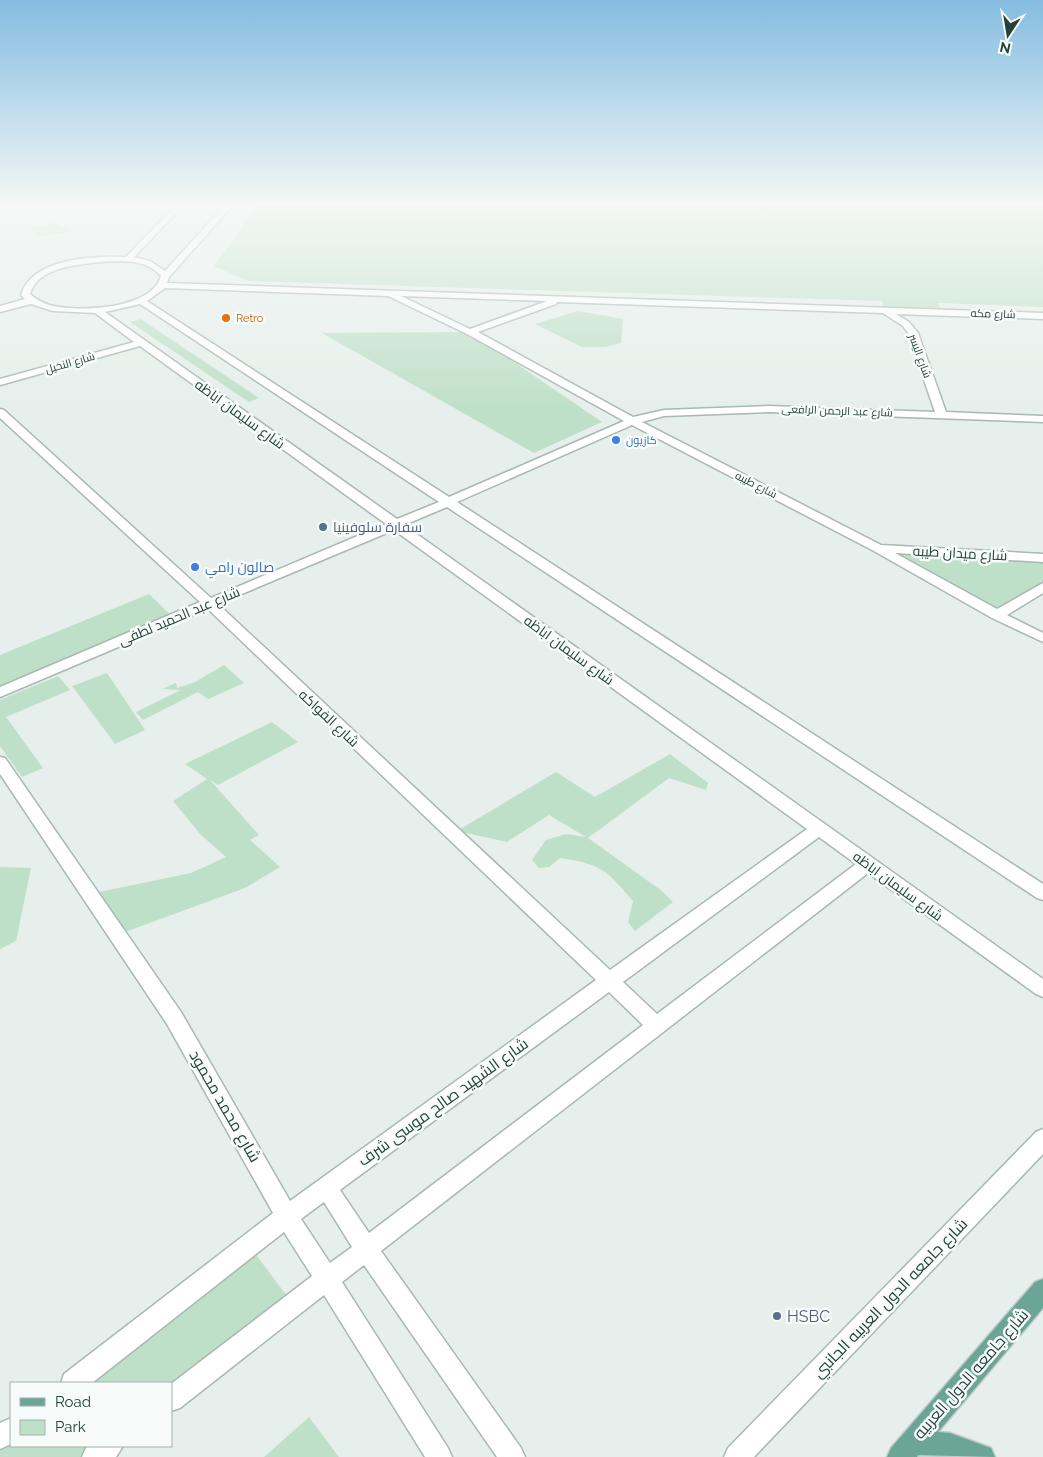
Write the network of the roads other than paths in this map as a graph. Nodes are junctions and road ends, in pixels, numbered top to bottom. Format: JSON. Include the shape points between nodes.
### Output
{"nodes":[{"id":1,"x":44,"y":272,"type":"edge"},
{"id":2,"x":160,"y":272,"type":"edge"},
{"id":3,"x":171,"y":272,"type":"edge"},
{"id":4,"x":164,"y":280,"type":"junction"},
{"id":5,"x":385,"y":292,"type":"junction"},
{"id":6,"x":562,"y":298,"type":"junction"},
{"id":7,"x":140,"y":300,"type":"junction"},
{"id":8,"x":30,"y":301,"type":"junction"},
{"id":9,"x":0,"y":309,"type":"edge"},
{"id":10,"x":96,"y":310,"type":"junction"},
{"id":11,"x":883,"y":310,"type":"junction"},
{"id":12,"x":1043,"y":316,"type":"edge"},
{"id":13,"x":470,"y":332,"type":"junction"},
{"id":14,"x":141,"y":343,"type":"junction"},
{"id":15,"x":0,"y":382,"type":"edge"},
{"id":16,"x":0,"y":412,"type":"edge"},
{"id":17,"x":941,"y":414,"type":"junction"},
{"id":18,"x":1043,"y":419,"type":"edge"},
{"id":19,"x":632,"y":420,"type":"junction"},
{"id":20,"x":448,"y":502,"type":"junction"},
{"id":21,"x":394,"y":525,"type":"junction"},
{"id":22,"x":878,"y":548,"type":"junction"},
{"id":23,"x":1043,"y":558,"type":"edge"},
{"id":24,"x":1043,"y":588,"type":"edge"},
{"id":25,"x":209,"y":603,"type":"junction"},
{"id":26,"x":997,"y":615,"type":"junction"},
{"id":27,"x":1043,"y":638,"type":"edge"},
{"id":28,"x":0,"y":692,"type":"edge"},
{"id":29,"x":0,"y":762,"type":"edge"},
{"id":30,"x":818,"y":829,"type":"junction"},
{"id":31,"x":867,"y":864,"type":"junction"},
{"id":32,"x":1043,"y":892,"type":"edge"},
{"id":33,"x":608,"y":982,"type":"junction"},
{"id":34,"x":1043,"y":989,"type":"edge"},
{"id":35,"x":657,"y":1026,"type":"junction"},
{"id":36,"x":1043,"y":1139,"type":"edge"},
{"id":37,"x":326,"y":1187,"type":"junction"},
{"id":38,"x":287,"y":1216,"type":"junction"},
{"id":39,"x":366,"y":1249,"type":"junction"},
{"id":40,"x":328,"y":1278,"type":"junction"},
{"id":41,"x":1043,"y":1290,"type":"edge"},
{"id":42,"x":74,"y":1382,"type":"edge"},
{"id":43,"x":172,"y":1398,"type":"edge"},
{"id":44,"x":109,"y":1447,"type":"edge"},
{"id":45,"x":906,"y":1450,"type":"edge"},
{"id":46,"x":95,"y":1457,"type":"edge"},
{"id":47,"x":439,"y":1457,"type":"edge"},
{"id":48,"x":512,"y":1457,"type":"edge"},
{"id":49,"x":737,"y":1457,"type":"edge"},
{"id":50,"x":982,"y":1457,"type":"edge"}],
"edges":[{"from":1,"to":8,"type":"street","via":[[25,288],[25,295]]},
{"from":2,"to":4,"type":"street"},
{"from":3,"to":4,"type":"street"},
{"from":4,"to":5,"type":"street","name":"شارع مكه"},
{"from":4,"to":7,"type":"street","via":[[150,295]]},
{"from":5,"to":6,"type":"street","name":"شارع مكه"},
{"from":5,"to":13,"type":"street","name":"شارع طيبه"},
{"from":6,"to":11,"type":"street","name":"شارع مكه"},
{"from":6,"to":13,"type":"street"},
{"from":7,"to":10,"type":"street"},
{"from":7,"to":20,"type":"street"},
{"from":8,"to":9,"type":"street"},
{"from":8,"to":10,"type":"street","via":[[57,310]]},
{"from":10,"to":14,"type":"street","name":"شارع سليمان اباظه"},
{"from":11,"to":12,"type":"street","name":"شارع مكه"},
{"from":11,"to":17,"type":"street","name":"شارع اليسر","via":[[899,319],[913,333]]},
{"from":13,"to":19,"type":"street","name":"شارع طيبه"},
{"from":14,"to":15,"type":"street","name":"شارع النخيل"},
{"from":14,"to":21,"type":"street","name":"شارع سليمان اباظه"},
{"from":16,"to":25,"type":"street","name":"شارع الفواكه"},
{"from":17,"to":18,"type":"street","name":"شارع عبد الرحمن الرافعى"},
{"from":17,"to":19,"type":"street","name":"شارع عبد الرحمن الرافعى","via":[[719,410],[664,413]]},
{"from":19,"to":20,"type":"street","name":"شارع عبد الحميد لطفى"},
{"from":19,"to":22,"type":"street","name":"شارع طيبه"},
{"from":20,"to":21,"type":"street","name":"شارع عبد الحميد لطفى"},
{"from":20,"to":32,"type":"street"},
{"from":21,"to":25,"type":"street","name":"شارع عبد الحميد لطفى"},
{"from":21,"to":30,"type":"street","name":"شارع سليمان اباظه"},
{"from":22,"to":23,"type":"street","name":"شارع ميدان طيبه"},
{"from":22,"to":26,"type":"street","name":"شارع طيبه"},
{"from":24,"to":26,"type":"street"},
{"from":25,"to":28,"type":"street","name":"شارع عبد الحميد لطفى"},
{"from":25,"to":33,"type":"street","name":"شارع الفواكه"},
{"from":26,"to":27,"type":"street","name":"شارع طيبه"},
{"from":29,"to":38,"type":"street","name":"شارع محمد محمود","via":[[174,1018]]},
{"from":30,"to":31,"type":"street","name":"شارع سليمان اباظه"},
{"from":30,"to":33,"type":"street","name":"شارع الشهيد صالح موسى شرف"},
{"from":31,"to":34,"type":"street","name":"شارع سليمان اباظه"},
{"from":31,"to":35,"type":"street"},
{"from":33,"to":35,"type":"street","name":"شارع الفواكه"},
{"from":33,"to":37,"type":"street","name":"شارع الشهيد صالح موسى شرف"},
{"from":35,"to":39,"type":"street"},
{"from":36,"to":49,"type":"street","name":"شارع جامعه الدول العربيه الجانبي"},
{"from":37,"to":38,"type":"street","name":"شارع الشهيد صالح موسى شرف"},
{"from":37,"to":39,"type":"street"},
{"from":38,"to":40,"type":"street","name":"شارع محمد محمود"},
{"from":38,"to":42,"type":"street","name":"شارع الشهيد صالح موسى شرف"},
{"from":39,"to":40,"type":"street"},
{"from":39,"to":48,"type":"street"},
{"from":40,"to":43,"type":"street"},
{"from":40,"to":47,"type":"street","name":"شارع محمد محمود"},
{"from":41,"to":45,"type":"main road","name":"شارع جامعه الدول العربيه"},
{"from":44,"to":46,"type":"street"},
{"from":45,"to":50,"type":"main road","via":[[950,1446]]}]}
